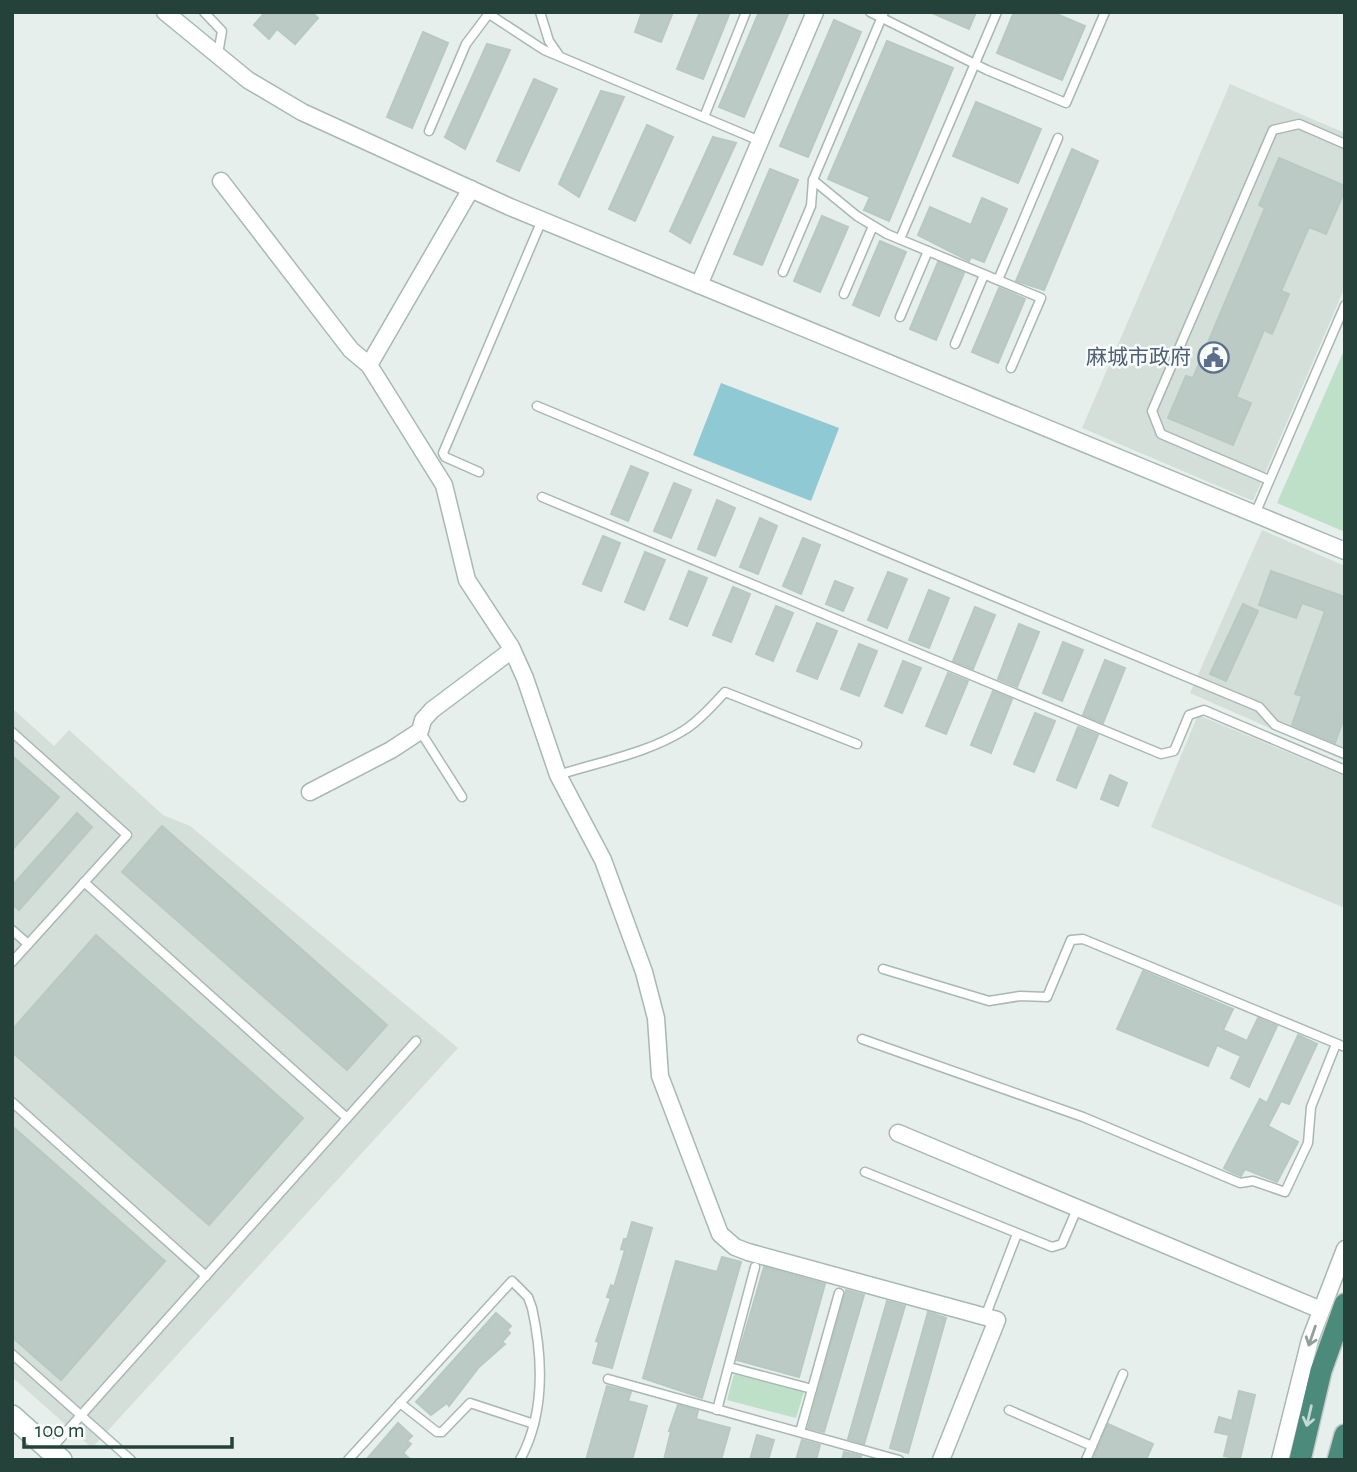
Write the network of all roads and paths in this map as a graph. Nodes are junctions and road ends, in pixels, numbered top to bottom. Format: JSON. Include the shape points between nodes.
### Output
{"nodes":[{"id":1,"x":540,"y":12,"type":"edge"},
{"id":2,"x":746,"y":12,"type":"edge"},
{"id":3,"x":815,"y":12,"type":"edge"},
{"id":4,"x":870,"y":12,"type":"edge"},
{"id":5,"x":997,"y":12,"type":"edge"},
{"id":6,"x":1105,"y":12,"type":"edge"},
{"id":7,"x":208,"y":13,"type":"edge"},
{"id":8,"x":489,"y":13,"type":"edge"},
{"id":9,"x":171,"y":14,"type":"edge"},
{"id":10,"x":883,"y":15,"type":"edge"},
{"id":11,"x":559,"y":56,"type":"junction"},
{"id":12,"x":217,"y":57,"type":"junction"},
{"id":13,"x":975,"y":64,"type":"junction"},
{"id":14,"x":704,"y":117,"type":"junction"},
{"id":15,"x":429,"y":131,"type":"dead end"},
{"id":16,"x":1058,"y":138,"type":"dead end"},
{"id":17,"x":760,"y":141,"type":"junction"},
{"id":18,"x":1345,"y":145,"type":"edge"},
{"id":19,"x":813,"y":180,"type":"junction"},
{"id":20,"x":221,"y":181,"type":"dead end"},
{"id":21,"x":471,"y":189,"type":"junction"},
{"id":22,"x":542,"y":220,"type":"junction"},
{"id":23,"x":873,"y":226,"type":"junction"},
{"id":24,"x":900,"y":239,"type":"junction"},
{"id":25,"x":928,"y":251,"type":"junction"},
{"id":26,"x":783,"y":272,"type":"dead end"},
{"id":27,"x":984,"y":275,"type":"junction"},
{"id":28,"x":998,"y":280,"type":"junction"},
{"id":29,"x":699,"y":285,"type":"junction"},
{"id":30,"x":844,"y":294,"type":"dead end"},
{"id":31,"x":1345,"y":304,"type":"edge"},
{"id":32,"x":900,"y":317,"type":"dead end"},
{"id":33,"x":955,"y":344,"type":"dead end"},
{"id":34,"x":369,"y":365,"type":"junction"},
{"id":35,"x":1012,"y":368,"type":"dead end"},
{"id":36,"x":537,"y":406,"type":"dead end"},
{"id":37,"x":478,"y":472,"type":"dead end"},
{"id":38,"x":1269,"y":480,"type":"junction"},
{"id":39,"x":541,"y":497,"type":"dead end"},
{"id":40,"x":1255,"y":514,"type":"junction"},
{"id":41,"x":1345,"y":551,"type":"edge"},
{"id":42,"x":512,"y":650,"type":"junction"},
{"id":43,"x":420,"y":731,"type":"junction"},
{"id":44,"x":12,"y":732,"type":"edge"},
{"id":45,"x":857,"y":744,"type":"dead end"},
{"id":46,"x":1345,"y":754,"type":"edge"},
{"id":47,"x":1345,"y":770,"type":"edge"},
{"id":48,"x":558,"y":775,"type":"junction"},
{"id":49,"x":310,"y":792,"type":"dead end"},
{"id":50,"x":463,"y":797,"type":"dead end"},
{"id":51,"x":84,"y":882,"type":"junction"},
{"id":52,"x":12,"y":930,"type":"edge"},
{"id":53,"x":28,"y":944,"type":"junction"},
{"id":54,"x":12,"y":962,"type":"edge"},
{"id":55,"x":883,"y":969,"type":"dead end"},
{"id":56,"x":862,"y":1040,"type":"dead end"},
{"id":57,"x":416,"y":1041,"type":"dead end"},
{"id":58,"x":1340,"y":1045,"type":"edge"},
{"id":59,"x":12,"y":1102,"type":"edge"},
{"id":60,"x":347,"y":1118,"type":"junction"},
{"id":61,"x":898,"y":1133,"type":"dead end"},
{"id":62,"x":864,"y":1172,"type":"dead end"},
{"id":63,"x":1077,"y":1209,"type":"junction"},
{"id":64,"x":1017,"y":1234,"type":"junction"},
{"id":65,"x":1345,"y":1249,"type":"edge"},
{"id":66,"x":755,"y":1267,"type":"dead end"},
{"id":67,"x":206,"y":1276,"type":"junction"},
{"id":68,"x":839,"y":1293,"type":"dead end"},
{"id":69,"x":1345,"y":1304,"type":"edge"},
{"id":70,"x":1321,"y":1310,"type":"junction"},
{"id":71,"x":985,"y":1317,"type":"junction"},
{"id":72,"x":12,"y":1354,"type":"edge"},
{"id":73,"x":729,"y":1367,"type":"junction"},
{"id":74,"x":1123,"y":1374,"type":"dead end"},
{"id":75,"x":608,"y":1379,"type":"dead end"},
{"id":76,"x":812,"y":1389,"type":"junction"},
{"id":77,"x":401,"y":1403,"type":"junction"},
{"id":78,"x":717,"y":1410,"type":"junction"},
{"id":79,"x":1009,"y":1410,"type":"dead end"},
{"id":80,"x":81,"y":1415,"type":"junction"},
{"id":81,"x":12,"y":1416,"type":"edge"},
{"id":82,"x":534,"y":1424,"type":"junction"},
{"id":83,"x":800,"y":1432,"type":"junction"},
{"id":84,"x":1345,"y":1435,"type":"edge"},
{"id":85,"x":1092,"y":1446,"type":"junction"},
{"id":86,"x":56,"y":1455,"type":"edge"},
{"id":87,"x":131,"y":1460,"type":"edge"},
{"id":88,"x":348,"y":1460,"type":"edge"},
{"id":89,"x":520,"y":1460,"type":"edge"},
{"id":90,"x":899,"y":1460,"type":"edge"},
{"id":91,"x":942,"y":1460,"type":"edge"},
{"id":92,"x":1086,"y":1460,"type":"edge"},
{"id":93,"x":1280,"y":1460,"type":"edge"},
{"id":94,"x":1300,"y":1460,"type":"edge"},
{"id":95,"x":1338,"y":1460,"type":"edge"}],
"edges":[{"from":1,"to":11,"type":"lane"},
{"from":2,"to":14,"type":"lane"},
{"from":3,"to":17,"type":"street"},
{"from":4,"to":10,"type":"lane"},
{"from":5,"to":13,"type":"lane"},
{"from":6,"to":13,"type":"lane","via":[[1066,103]]},
{"from":7,"to":12,"type":"lane","via":[[222,31]]},
{"from":8,"to":11,"type":"lane"},
{"from":8,"to":15,"type":"lane","via":[[466,44]]},
{"from":9,"to":12,"type":"street"},
{"from":10,"to":13,"type":"lane"},
{"from":10,"to":19,"type":"lane"},
{"from":11,"to":14,"type":"lane"},
{"from":12,"to":21,"type":"street","via":[[285,103]]},
{"from":13,"to":24,"type":"lane"},
{"from":14,"to":17,"type":"lane"},
{"from":16,"to":28,"type":"lane"},
{"from":17,"to":29,"type":"street"},
{"from":18,"to":38,"type":"lane","via":[[1299,124],[1273,130],[1152,411],[1161,434]]},
{"from":19,"to":23,"type":"lane"},
{"from":19,"to":26,"type":"lane","via":[[811,206]]},
{"from":20,"to":34,"type":"street","via":[[351,350]]},
{"from":21,"to":22,"type":"street"},
{"from":21,"to":34,"type":"street"},
{"from":22,"to":29,"type":"street"},
{"from":22,"to":37,"type":"lane","via":[[443,453]]},
{"from":23,"to":24,"type":"lane"},
{"from":23,"to":30,"type":"lane"},
{"from":24,"to":25,"type":"lane"},
{"from":25,"to":27,"type":"lane"},
{"from":25,"to":32,"type":"lane"},
{"from":27,"to":28,"type":"lane"},
{"from":27,"to":33,"type":"lane"},
{"from":28,"to":35,"type":"lane","via":[[1041,298]]},
{"from":29,"to":40,"type":"street"},
{"from":31,"to":38,"type":"lane"},
{"from":34,"to":42,"type":"street","via":[[444,485],[467,580]]},
{"from":36,"to":46,"type":"lane","via":[[1259,707],[1275,725]]},
{"from":38,"to":40,"type":"lane"},
{"from":39,"to":47,"type":"lane","via":[[1161,754],[1174,751],[1189,715],[1204,710]]},
{"from":40,"to":41,"type":"street"},
{"from":42,"to":43,"type":"street","via":[[432,710]]},
{"from":42,"to":48,"type":"street"},
{"from":43,"to":49,"type":"street"},
{"from":43,"to":50,"type":"lane"},
{"from":44,"to":51,"type":"lane","via":[[127,835]]},
{"from":45,"to":48,"type":"lane","via":[[725,692],[685,730]]},
{"from":48,"to":71,"type":"street","via":[[617,895],[656,1018],[660,1076],[720,1234],[748,1252]]},
{"from":51,"to":53,"type":"lane"},
{"from":51,"to":60,"type":"lane"},
{"from":52,"to":53,"type":"lane"},
{"from":53,"to":54,"type":"lane"},
{"from":55,"to":58,"type":"lane","via":[[989,1001],[1042,998],[1047,997],[1071,940],[1083,939]]},
{"from":56,"to":58,"type":"lane","via":[[1083,1117],[1240,1183],[1253,1181],[1285,1192],[1308,1143],[1311,1107]]},
{"from":57,"to":60,"type":"lane"},
{"from":59,"to":67,"type":"lane"},
{"from":60,"to":67,"type":"lane"},
{"from":61,"to":63,"type":"street"},
{"from":62,"to":64,"type":"lane"},
{"from":63,"to":64,"type":"lane","via":[[1058,1247]]},
{"from":63,"to":70,"type":"street"},
{"from":64,"to":71,"type":"lane"},
{"from":65,"to":70,"type":"street"},
{"from":66,"to":73,"type":"lane"},
{"from":67,"to":80,"type":"lane"},
{"from":68,"to":76,"type":"lane"},
{"from":69,"to":94,"type":"highway","one_way":true,"via":[[1321,1371]]},
{"from":70,"to":93,"type":"street","one_way":true},
{"from":71,"to":91,"type":"street","via":[[997,1320]]},
{"from":72,"to":80,"type":"lane"},
{"from":73,"to":76,"type":"lane"},
{"from":73,"to":78,"type":"lane"},
{"from":74,"to":85,"type":"lane"},
{"from":75,"to":78,"type":"lane"},
{"from":76,"to":83,"type":"lane"},
{"from":77,"to":82,"type":"lane","via":[[437,1432],[443,1432],[470,1403]]},
{"from":77,"to":82,"type":"lane","via":[[512,1281],[528,1297],[533,1314],[540,1390]]},
{"from":77,"to":88,"type":"lane"},
{"from":78,"to":83,"type":"lane"},
{"from":79,"to":85,"type":"lane"},
{"from":80,"to":86,"type":"lane"},
{"from":80,"to":87,"type":"lane"},
{"from":81,"to":86,"type":"main road"},
{"from":82,"to":89,"type":"lane"},
{"from":83,"to":90,"type":"lane"},
{"from":84,"to":95,"type":"highway"},
{"from":85,"to":92,"type":"lane"}]}
